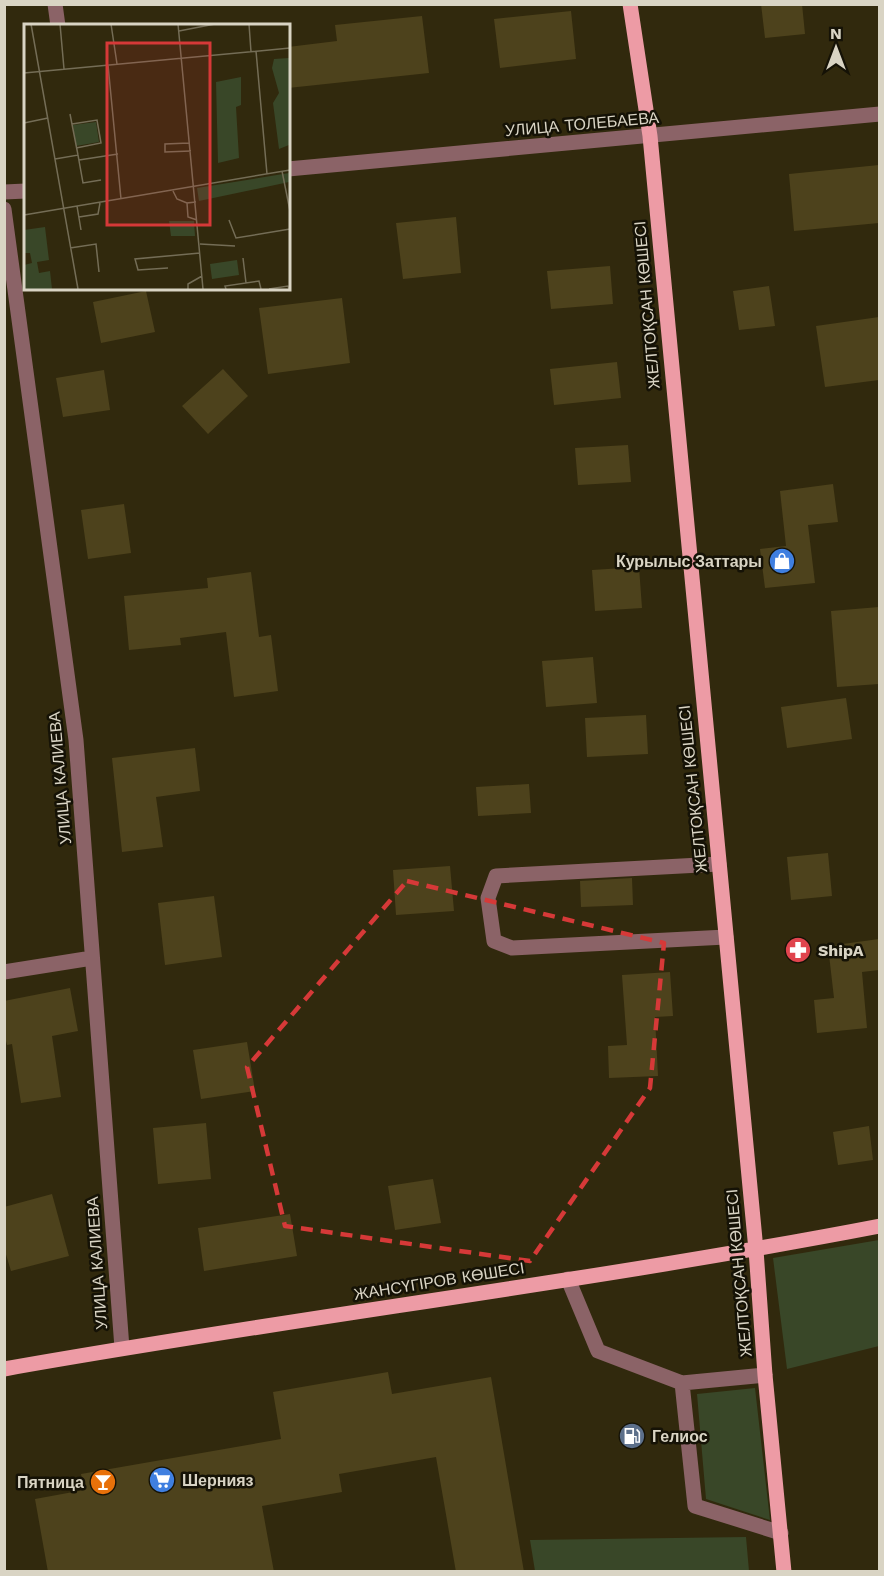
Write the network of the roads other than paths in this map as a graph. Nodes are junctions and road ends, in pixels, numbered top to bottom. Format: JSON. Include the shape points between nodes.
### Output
{"nodes":[{"id":1,"x":55,"y":4,"type":"edge"},
{"id":2,"x":630,"y":4,"type":"edge"},
{"id":3,"x":58,"y":24,"type":"edge"},
{"id":4,"x":879,"y":114,"type":"edge"},
{"id":5,"x":650,"y":136,"type":"junction"},
{"id":6,"x":290,"y":169,"type":"edge"},
{"id":7,"x":24,"y":191,"type":"edge"},
{"id":8,"x":4,"y":192,"type":"edge"},
{"id":9,"x":4,"y":209,"type":"edge"},
{"id":10,"x":718,"y":864,"type":"junction"},
{"id":11,"x":726,"y":937,"type":"junction"},
{"id":12,"x":92,"y":958,"type":"junction"},
{"id":13,"x":4,"y":972,"type":"edge"},
{"id":14,"x":879,"y":1226,"type":"edge"},
{"id":15,"x":756,"y":1250,"type":"junction"},
{"id":16,"x":568,"y":1279,"type":"junction"},
{"id":17,"x":122,"y":1348,"type":"junction"},
{"id":18,"x":4,"y":1369,"type":"edge"},
{"id":19,"x":765,"y":1375,"type":"junction"},
{"id":20,"x":682,"y":1383,"type":"junction"},
{"id":21,"x":781,"y":1533,"type":"junction"},
{"id":22,"x":784,"y":1572,"type":"edge"}],
"edges":[{"from":1,"to":3,"type":"street"},
{"from":2,"to":5,"type":"main road","name":"ЖЕЛТОҚСАН КӨШЕСІ"},
{"from":4,"to":5,"type":"street","name":"УЛИЦА ТОЛЕБАЕВА"},
{"from":5,"to":6,"type":"street","name":"УЛИЦА ТОЛЕБАЕВА"},
{"from":5,"to":10,"type":"main road","name":"ЖЕЛТОҚСАН КӨШЕСІ"},
{"from":7,"to":8,"type":"street"},
{"from":9,"to":12,"type":"street","name":"УЛИЦА КАЛИЕВА","via":[[76,740]]},
{"from":10,"to":11,"type":"main road","name":"ЖЕЛТОҚСАН КӨШЕСІ"},
{"from":10,"to":11,"type":"street","via":[[496,876],[488,898],[494,941],[512,948]]},
{"from":11,"to":15,"type":"main road","name":"ЖЕЛТОҚСАН КӨШЕСІ"},
{"from":12,"to":13,"type":"street"},
{"from":12,"to":17,"type":"street","name":"УЛИЦА КАЛИЕВА"},
{"from":14,"to":15,"type":"main road","name":"ЖАНСҮГІРОВ КӨШЕСІ"},
{"from":15,"to":16,"type":"main road","name":"ЖАНСҮГІРОВ КӨШЕСІ"},
{"from":15,"to":19,"type":"main road","name":"ЖЕЛТОҚСАН КӨШЕСІ"},
{"from":16,"to":17,"type":"main road","name":"ЖАНСҮГІРОВ КӨШЕСІ"},
{"from":16,"to":20,"type":"street","via":[[598,1351]]},
{"from":17,"to":18,"type":"main road","name":"ЖАНСҮГІРОВ КӨШЕСІ"},
{"from":19,"to":20,"type":"street"},
{"from":19,"to":21,"type":"main road","name":"ЖЕЛТОҚСАН КӨШЕСІ"},
{"from":20,"to":21,"type":"street","via":[[695,1506]]},
{"from":21,"to":22,"type":"main road","name":"ЖЕЛТОҚСАН КӨШЕСІ"}]}
